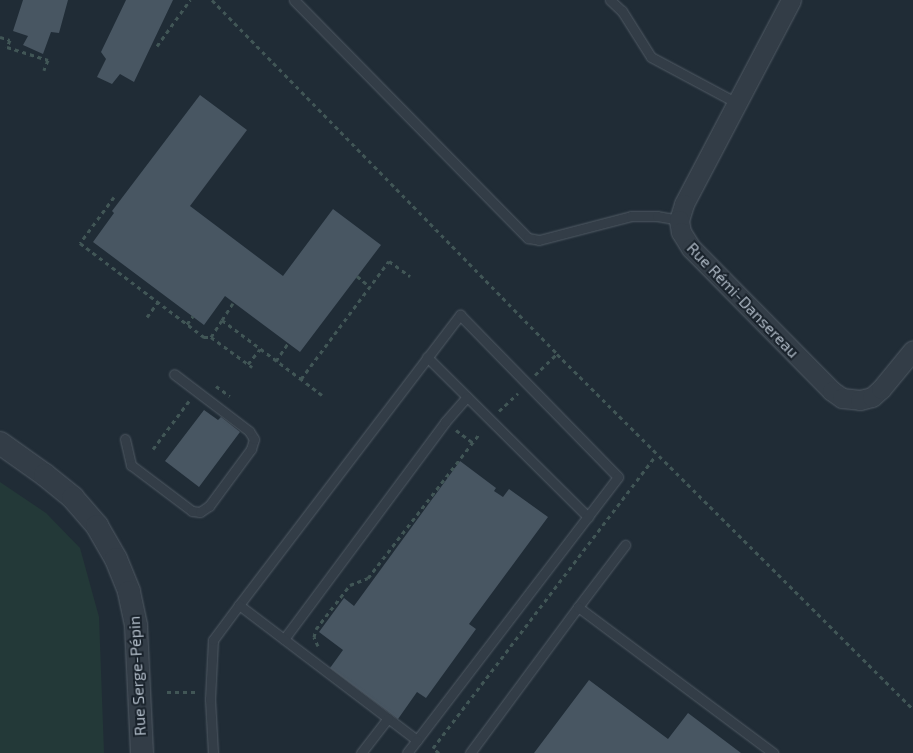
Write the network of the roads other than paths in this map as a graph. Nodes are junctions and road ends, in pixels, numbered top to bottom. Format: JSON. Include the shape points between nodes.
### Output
{"nodes":[{"id":1,"x":294,"y":0,"type":"edge"},
{"id":2,"x":610,"y":0,"type":"edge"},
{"id":3,"x":791,"y":0,"type":"edge"},
{"id":4,"x":737,"y":103,"type":"junction"},
{"id":5,"x":679,"y":220,"type":"junction"},
{"id":6,"x":913,"y":350,"type":"edge"},
{"id":7,"x":427,"y":357,"type":"junction"},
{"id":8,"x":174,"y":374,"type":"dead end"},
{"id":9,"x":467,"y":397,"type":"junction"},
{"id":10,"x":125,"y":439,"type":"dead end"},
{"id":11,"x":0,"y":443,"type":"edge"},
{"id":12,"x":588,"y":516,"type":"junction"},
{"id":13,"x":625,"y":545,"type":"dead end"},
{"id":14,"x":239,"y":605,"type":"junction"},
{"id":15,"x":578,"y":607,"type":"junction"},
{"id":16,"x":284,"y":639,"type":"junction"},
{"id":17,"x":388,"y":718,"type":"junction"},
{"id":18,"x":417,"y":740,"type":"junction"},
{"id":19,"x":142,"y":753,"type":"edge"},
{"id":20,"x":213,"y":753,"type":"edge"},
{"id":21,"x":361,"y":753,"type":"edge"},
{"id":22,"x":407,"y":753,"type":"edge"},
{"id":23,"x":470,"y":753,"type":"edge"},
{"id":24,"x":773,"y":753,"type":"edge"}],
"edges":[{"from":1,"to":5,"type":"lane","via":[[528,238],[539,240],[631,216]]},
{"from":2,"to":4,"type":"lane","via":[[622,11],[651,57]]},
{"from":3,"to":4,"type":"street"},
{"from":4,"to":5,"type":"street","via":[[684,204]]},
{"from":5,"to":6,"type":"street","name":"Rue Rémi-Dansereau","via":[[683,238],[691,248],[842,398],[860,400],[872,397]]},
{"from":7,"to":9,"type":"lane"},
{"from":7,"to":12,"type":"lane","via":[[460,315],[618,477]]},
{"from":7,"to":14,"type":"lane"},
{"from":8,"to":10,"type":"lane","via":[[249,431],[254,439],[251,449],[209,506],[200,512],[192,511],[131,465]]},
{"from":9,"to":12,"type":"lane"},
{"from":9,"to":16,"type":"lane"},
{"from":11,"to":19,"type":"street","name":"Rue Serge-Pépin","via":[[73,498],[97,526],[116,559],[129,592],[136,626]]},
{"from":12,"to":18,"type":"lane"},
{"from":13,"to":15,"type":"lane"},
{"from":14,"to":16,"type":"lane"},
{"from":14,"to":20,"type":"lane","via":[[213,640],[210,699]]},
{"from":15,"to":23,"type":"lane"},
{"from":15,"to":24,"type":"lane"},
{"from":16,"to":17,"type":"lane"},
{"from":17,"to":18,"type":"lane"},
{"from":17,"to":21,"type":"lane"},
{"from":18,"to":22,"type":"lane"}]}
